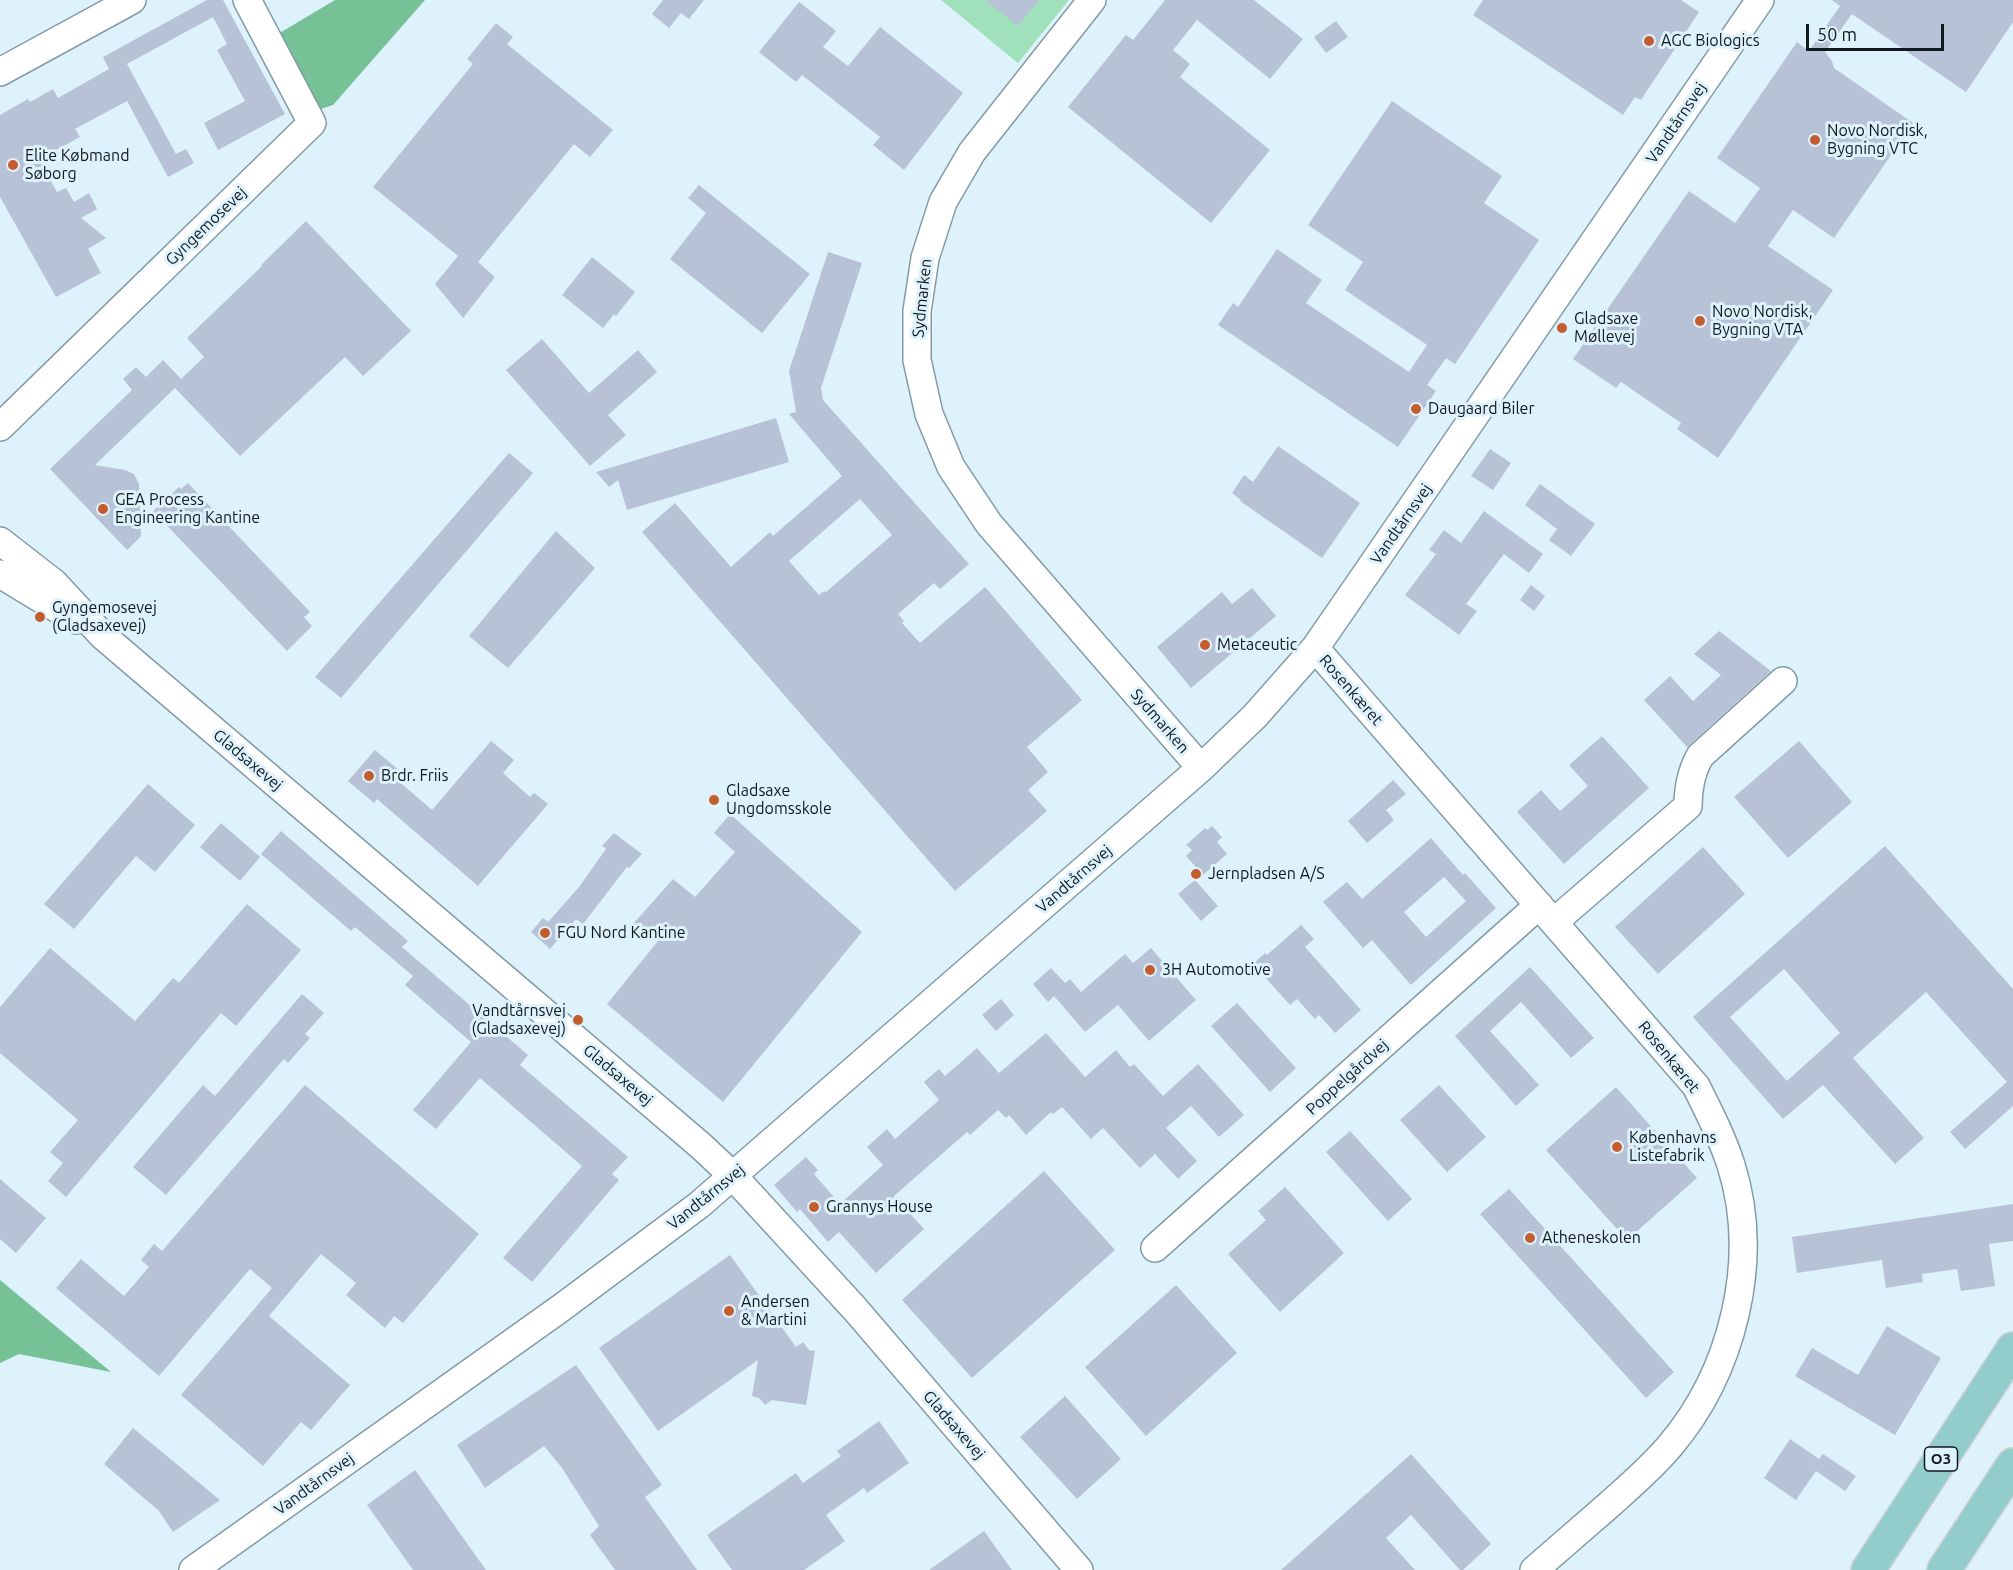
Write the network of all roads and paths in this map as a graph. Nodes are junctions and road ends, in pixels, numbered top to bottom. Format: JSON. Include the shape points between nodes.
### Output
{"nodes":[{"id":1,"x":132,"y":0,"type":"edge"},
{"id":2,"x":247,"y":0,"type":"edge"},
{"id":3,"x":1092,"y":0,"type":"edge"},
{"id":4,"x":1760,"y":0,"type":"edge"},
{"id":5,"x":0,"y":72,"type":"edge"},
{"id":6,"x":0,"y":427,"type":"edge"},
{"id":7,"x":0,"y":542,"type":"edge"},
{"id":8,"x":0,"y":574,"type":"edge"},
{"id":9,"x":103,"y":636,"type":"junction"},
{"id":10,"x":1315,"y":648,"type":"junction"},
{"id":11,"x":1783,"y":681,"type":"dead end"},
{"id":12,"x":1201,"y":768,"type":"junction"},
{"id":13,"x":1546,"y":913,"type":"junction"},
{"id":14,"x":733,"y":1176,"type":"junction"},
{"id":15,"x":1155,"y":1248,"type":"dead end"},
{"id":16,"x":2013,"y":1348,"type":"edge"},
{"id":17,"x":2013,"y":1465,"type":"edge"},
{"id":18,"x":193,"y":1570,"type":"edge"},
{"id":19,"x":1079,"y":1570,"type":"edge"},
{"id":20,"x":1534,"y":1570,"type":"edge"},
{"id":21,"x":1868,"y":1570,"type":"edge"},
{"id":22,"x":1944,"y":1570,"type":"edge"}],
"edges":[{"from":1,"to":5,"type":"street"},
{"from":2,"to":6,"type":"street","name":"Gyngemosevej","via":[[312,123]]},
{"from":3,"to":12,"type":"street","name":"Sydmarken","via":[[972,152],[943,202],[925,258],[917,311],[917,360],[929,414],[951,467],[989,524]]},
{"from":4,"to":10,"type":"street","name":"Vandtårnsvej"},
{"from":7,"to":9,"type":"street","name":"Gladsaxevej","via":[[54,583]]},
{"from":8,"to":9,"type":"street","name":"Gladsaxevej"},
{"from":9,"to":14,"type":"street","name":"Gladsaxevej"},
{"from":10,"to":12,"type":"street","name":"Vandtårnsvej","via":[[1255,716]]},
{"from":10,"to":13,"type":"street","name":"Rosenkæret"},
{"from":11,"to":13,"type":"street","via":[[1700,756],[1688,789],[1688,806]]},
{"from":12,"to":14,"type":"street","name":"Vandtårnsvej"},
{"from":13,"to":15,"type":"street","name":"Poppelgårdvej"},
{"from":13,"to":20,"type":"street","name":"Rosenkæret","via":[[1696,1086],[1732,1166],[1742,1217],[1742,1274],[1733,1323],[1720,1362],[1689,1421],[1640,1477]]},
{"from":14,"to":18,"type":"street","name":"Vandtårnsvej","via":[[577,1296]]},
{"from":14,"to":19,"type":"street","name":"Gladsaxevej","via":[[855,1309]]},
{"from":16,"to":21,"type":"main road","number":"O3"},
{"from":17,"to":22,"type":"main road"}]}
